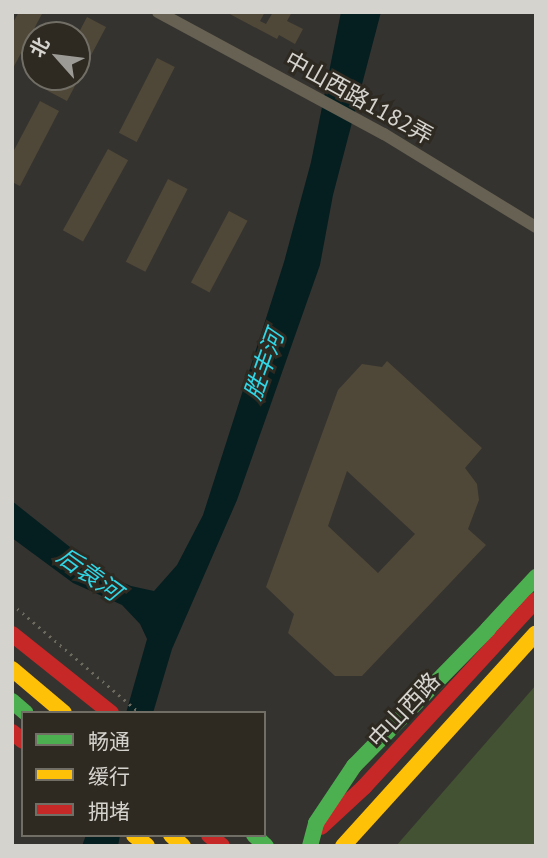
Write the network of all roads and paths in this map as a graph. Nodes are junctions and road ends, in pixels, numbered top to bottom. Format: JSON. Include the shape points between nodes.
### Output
{"nodes":[{"id":1,"x":158,"y":12,"type":"edge"},
{"id":2,"x":536,"y":227,"type":"edge"},
{"id":3,"x":536,"y":577,"type":"edge"},
{"id":4,"x":536,"y":600,"type":"edge"},
{"id":5,"x":12,"y":604,"type":"edge"},
{"id":6,"x":536,"y":633,"type":"edge"},
{"id":7,"x":12,"y":634,"type":"edge"},
{"id":8,"x":12,"y":668,"type":"edge"},
{"id":9,"x":63,"y":711,"type":"edge"},
{"id":10,"x":108,"y":711,"type":"edge"},
{"id":11,"x":138,"y":711,"type":"edge"},
{"id":12,"x":300,"y":846,"type":"edge"},
{"id":13,"x":310,"y":846,"type":"edge"},
{"id":14,"x":343,"y":846,"type":"edge"}],
"edges":[{"from":1,"to":2,"type":"street","name":"中山西路1182弄","via":[[384,134]]},
{"from":3,"to":13,"type":"main road","bridge":true,"via":[[354,766],[316,823]]},
{"from":4,"to":12,"type":"main road","name":"中山西路","via":[[364,787]]},
{"from":5,"to":11,"type":"path"},
{"from":6,"to":14,"type":"main road","name":"中山西路"},
{"from":7,"to":10,"type":"main road"},
{"from":8,"to":9,"type":"main road"}]}
